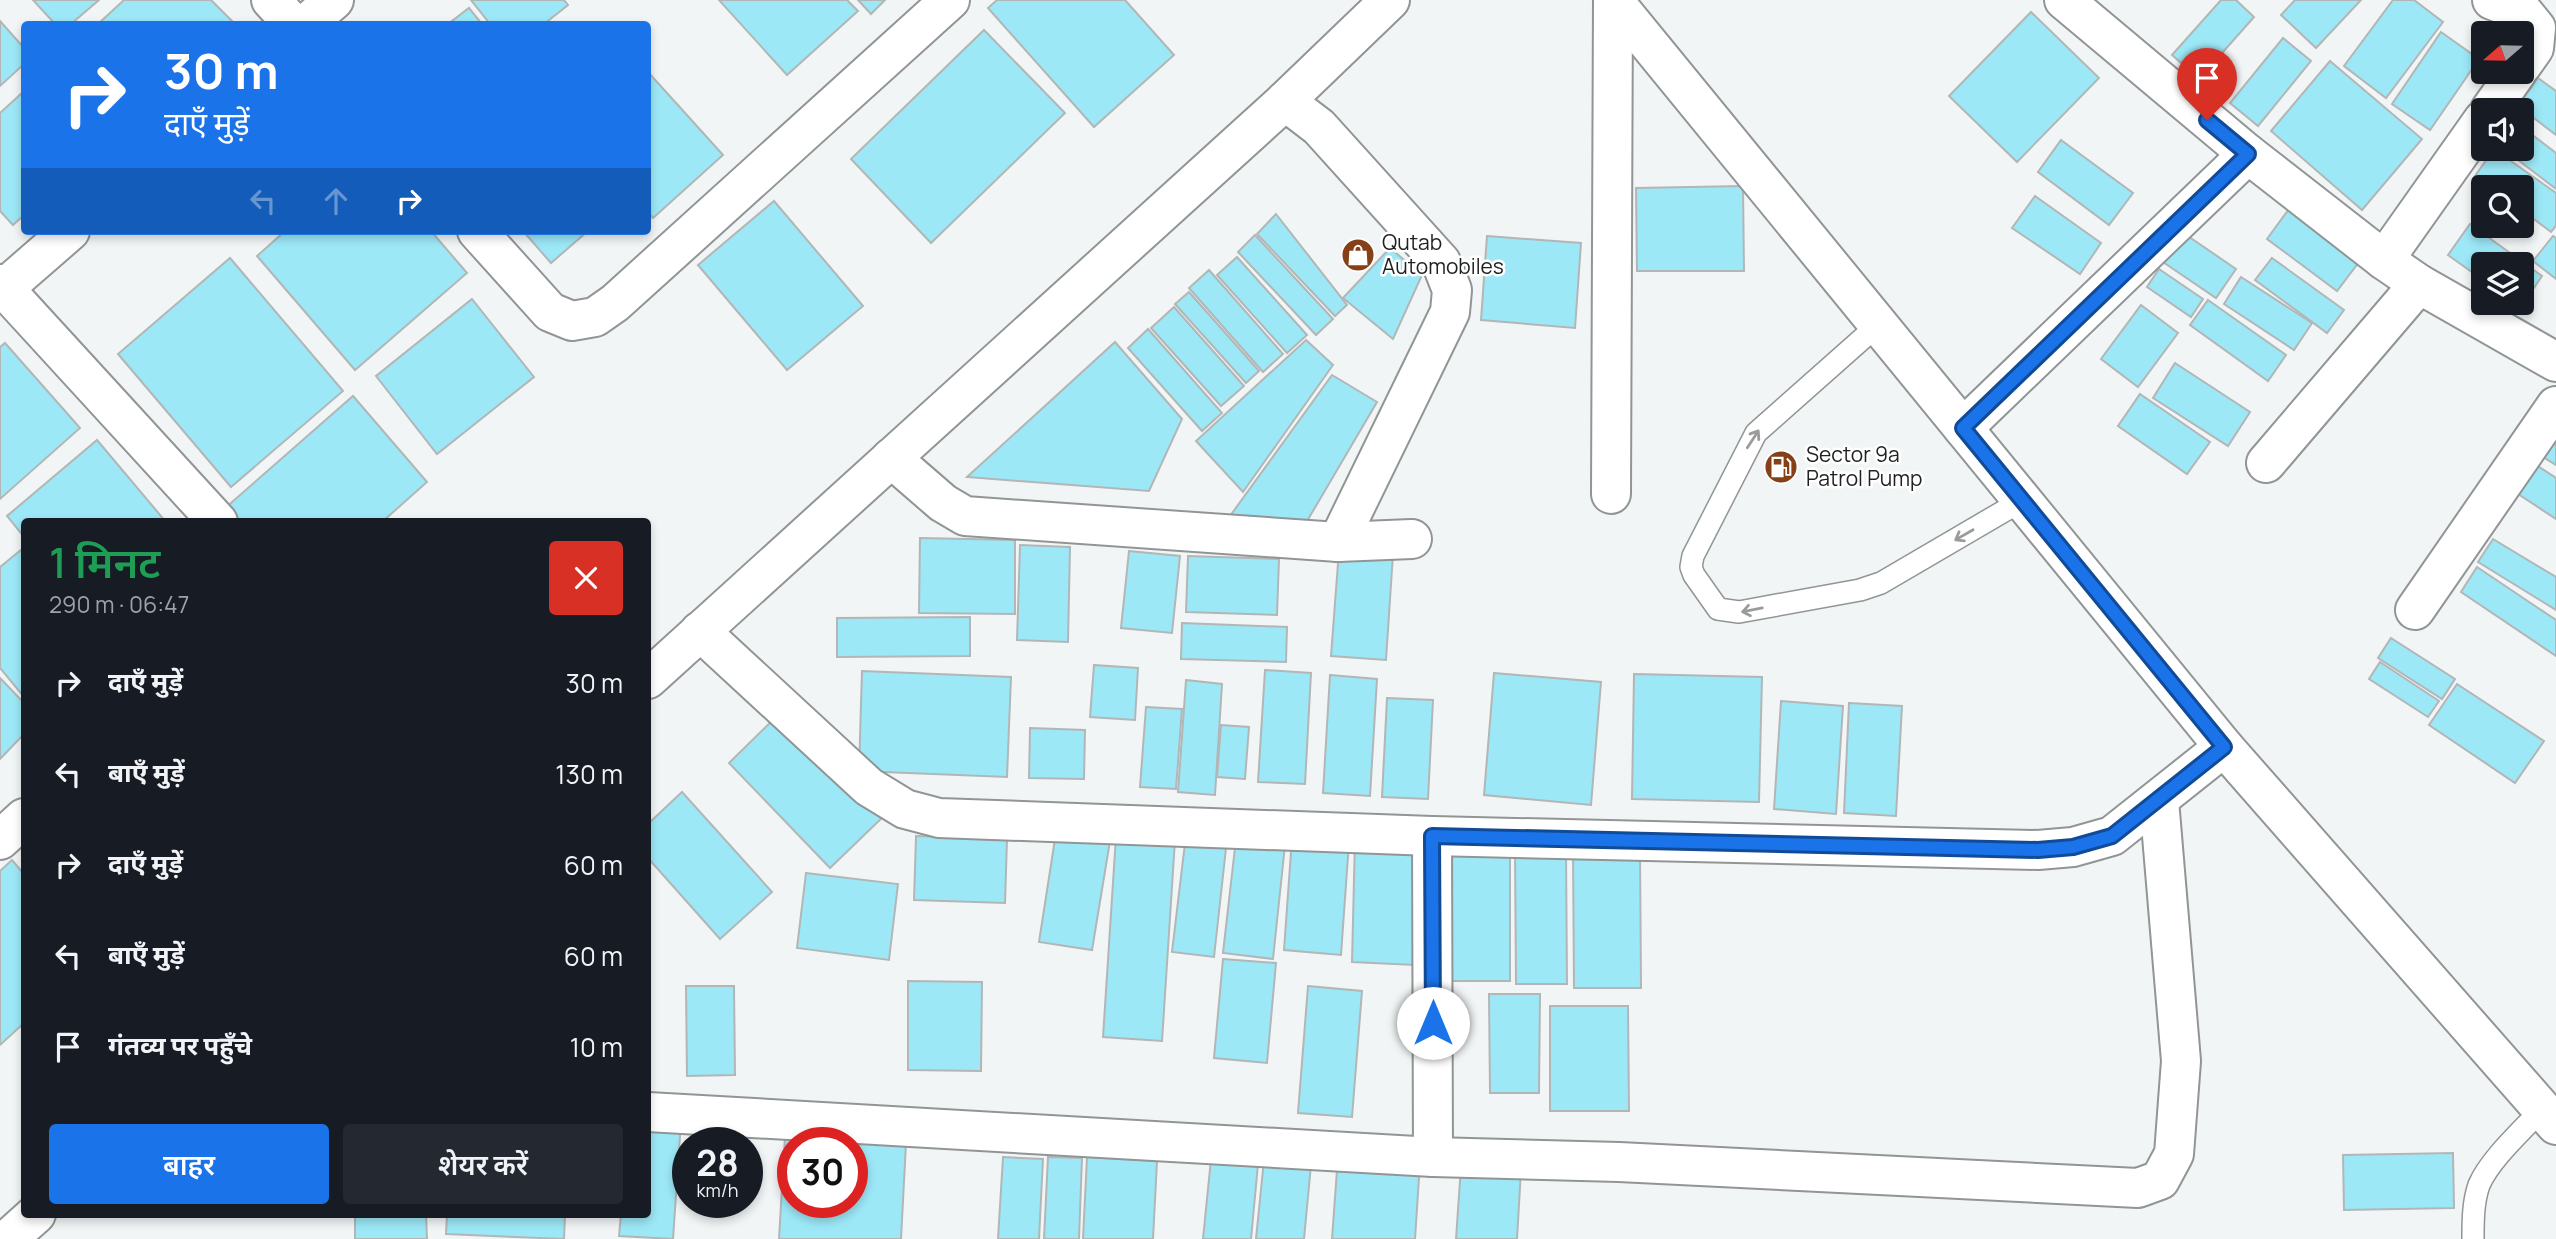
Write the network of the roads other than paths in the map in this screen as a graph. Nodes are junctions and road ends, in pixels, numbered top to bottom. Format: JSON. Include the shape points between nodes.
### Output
{"nodes":[{"id":1,"x":271,"y":0,"type":"edge"},
{"id":2,"x":334,"y":0,"type":"edge"},
{"id":3,"x":950,"y":0,"type":"edge"},
{"id":4,"x":1390,"y":0,"type":"edge"},
{"id":5,"x":1613,"y":0,"type":"edge"},
{"id":6,"x":2064,"y":0,"type":"edge"},
{"id":7,"x":2493,"y":0,"type":"edge"},
{"id":8,"x":290,"y":21,"type":"edge"},
{"id":9,"x":310,"y":21,"type":"edge"},
{"id":10,"x":2530,"y":21,"type":"edge"},
{"id":11,"x":2534,"y":26,"type":"edge"},
{"id":12,"x":2534,"y":48,"type":"edge"},
{"id":13,"x":1285,"y":101,"type":"junction"},
{"id":14,"x":2471,"y":137,"type":"edge"},
{"id":15,"x":2248,"y":154,"type":"junction"},
{"id":16,"x":65,"y":235,"type":"edge"},
{"id":17,"x":481,"y":235,"type":"edge"},
{"id":18,"x":2384,"y":260,"type":"junction"},
{"id":19,"x":2419,"y":284,"type":"junction"},
{"id":20,"x":1,"y":288,"type":"edge"},
{"id":21,"x":1878,"y":324,"type":"junction"},
{"id":22,"x":2556,"y":362,"type":"edge"},
{"id":23,"x":2556,"y":406,"type":"edge"},
{"id":24,"x":1963,"y":428,"type":"junction"},
{"id":25,"x":891,"y":458,"type":"junction"},
{"id":26,"x":2266,"y":463,"type":"dead end"},
{"id":27,"x":1611,"y":494,"type":"dead end"},
{"id":28,"x":2022,"y":500,"type":"junction"},
{"id":29,"x":214,"y":518,"type":"edge"},
{"id":30,"x":1412,"y":539,"type":"dead end"},
{"id":31,"x":1338,"y":542,"type":"junction"},
{"id":32,"x":2414,"y":610,"type":"dead end"},
{"id":33,"x":700,"y":631,"type":"junction"},
{"id":34,"x":651,"y":676,"type":"edge"},
{"id":35,"x":2224,"y":747,"type":"junction"},
{"id":36,"x":2159,"y":800,"type":"junction"},
{"id":37,"x":21,"y":821,"type":"edge"},
{"id":38,"x":1432,"y":836,"type":"junction"},
{"id":39,"x":0,"y":840,"type":"edge"},
{"id":40,"x":651,"y":1112,"type":"edge"},
{"id":41,"x":2549,"y":1117,"type":"edge"},
{"id":42,"x":1433,"y":1157,"type":"junction"},
{"id":43,"x":32,"y":1218,"type":"edge"},
{"id":44,"x":8,"y":1239,"type":"edge"},
{"id":45,"x":2473,"y":1239,"type":"edge"}],
"edges":[{"from":1,"to":8,"type":"street"},
{"from":2,"to":9,"type":"street"},
{"from":3,"to":17,"type":"street","via":[[595,317],[572,321],[550,312]]},
{"from":4,"to":13,"type":"street"},
{"from":5,"to":21,"type":"street"},
{"from":5,"to":27,"type":"street"},
{"from":6,"to":15,"type":"street"},
{"from":7,"to":10,"type":"street","via":[[2523,12]]},
{"from":11,"to":12,"type":"street"},
{"from":13,"to":25,"type":"street"},
{"from":13,"to":31,"type":"street","via":[[1319,127],[1441,262],[1452,290],[1450,313]]},
{"from":14,"to":18,"type":"street"},
{"from":15,"to":18,"type":"street"},
{"from":15,"to":24,"type":"street"},
{"from":16,"to":20,"type":"street"},
{"from":18,"to":19,"type":"street"},
{"from":19,"to":22,"type":"street"},
{"from":19,"to":26,"type":"street"},
{"from":20,"to":29,"type":"street"},
{"from":21,"to":24,"type":"street"},
{"from":28,"to":21,"type":"lane","one_way":true,"via":[[1881,583],[1739,612],[1718,609],[1694,575],[1693,556],[1756,433]]},
{"from":23,"to":32,"type":"street"},
{"from":24,"to":28,"type":"street"},
{"from":25,"to":31,"type":"street","via":[[965,516]]},
{"from":25,"to":33,"type":"street"},
{"from":28,"to":35,"type":"street"},
{"from":30,"to":31,"type":"street"},
{"from":33,"to":34,"type":"street"},
{"from":33,"to":38,"type":"street","via":[[869,787],[905,809],[939,818]]},
{"from":35,"to":36,"type":"street"},
{"from":35,"to":41,"type":"street"},
{"from":36,"to":38,"type":"street","via":[[2112,836],[2073,847],[2038,850]]},
{"from":36,"to":42,"type":"street","via":[[2181,1061],[2174,1154],[2160,1180],[2138,1188]]},
{"from":37,"to":39,"type":"street"},
{"from":38,"to":42,"type":"street"},
{"from":40,"to":42,"type":"street"},
{"from":41,"to":45,"type":"lane","via":[[2497,1158],[2480,1183]]},
{"from":43,"to":44,"type":"street"}]}
